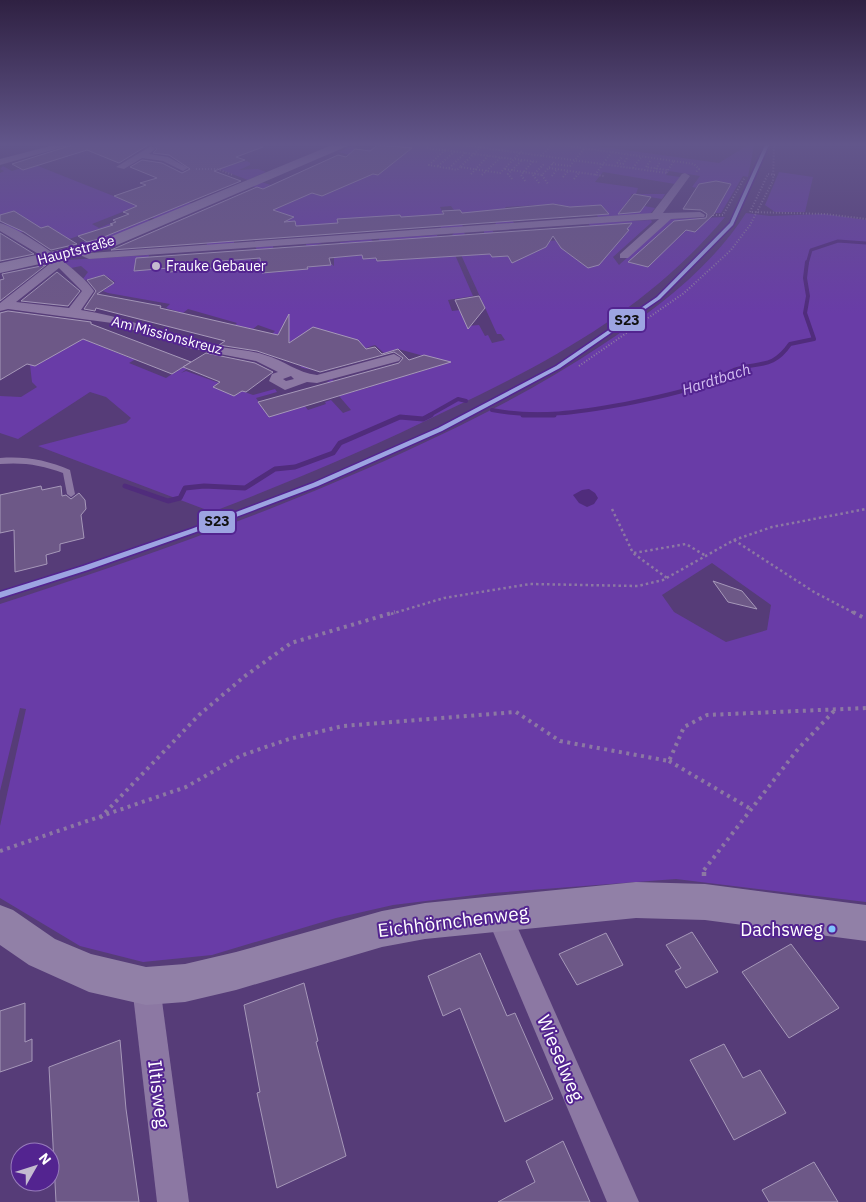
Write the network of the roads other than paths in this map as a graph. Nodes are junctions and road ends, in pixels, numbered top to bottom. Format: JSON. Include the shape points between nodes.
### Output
{"nodes":[{"id":1,"x":207,"y":201,"type":"edge"},
{"id":2,"x":666,"y":201,"type":"edge"},
{"id":3,"x":700,"y":215,"type":"dead end"},
{"id":4,"x":655,"y":216,"type":"junction"},
{"id":5,"x":668,"y":216,"type":"junction"},
{"id":6,"x":0,"y":226,"type":"edge"},
{"id":7,"x":79,"y":252,"type":"junction"},
{"id":8,"x":624,"y":256,"type":"dead end"},
{"id":9,"x":54,"y":260,"type":"junction"},
{"id":10,"x":0,"y":268,"type":"edge"},
{"id":11,"x":3,"y":307,"type":"edge"},
{"id":12,"x":72,"y":313,"type":"junction"},
{"id":13,"x":394,"y":358,"type":"dead end"},
{"id":14,"x":0,"y":460,"type":"edge"},
{"id":15,"x":71,"y":494,"type":"dead end"},
{"id":16,"x":499,"y":915,"type":"junction"},
{"id":17,"x":866,"y":923,"type":"edge"},
{"id":18,"x":6,"y":934,"type":"edge"},
{"id":19,"x":146,"y":986,"type":"junction"},
{"id":20,"x":173,"y":1202,"type":"edge"},
{"id":21,"x":623,"y":1202,"type":"edge"}],
"edges":[{"from":1,"to":7,"type":"main road","name":"Hauptstraße","via":[[125,237]]},
{"from":2,"to":4,"type":"street"},
{"from":3,"to":5,"type":"street"},
{"from":4,"to":5,"type":"street"},
{"from":4,"to":7,"type":"street","via":[[89,256]]},
{"from":5,"to":8,"type":"street"},
{"from":6,"to":9,"type":"street"},
{"from":7,"to":9,"type":"main road","name":"Hauptstraße"},
{"from":9,"to":10,"type":"main road","name":"Hauptstraße"},
{"from":9,"to":11,"type":"street"},
{"from":9,"to":12,"type":"street","via":[[88,291]]},
{"from":11,"to":12,"type":"street","name":"Am Missionskreuz"},
{"from":12,"to":13,"type":"street","name":"Am Missionskreuz","via":[[126,322],[201,347],[257,357],[282,366],[286,372],[276,378],[280,385],[297,384],[303,378],[317,379]]},
{"from":14,"to":15,"type":"lane","via":[[47,463],[67,472]]},
{"from":16,"to":17,"type":"main road","name":"Eichhörnchenweg","via":[[636,900],[705,902]]},
{"from":16,"to":19,"type":"main road","name":"Eichhörnchenweg","via":[[425,921],[382,929],[236,971]]},
{"from":16,"to":21,"type":"street","name":"Wieselweg"},
{"from":18,"to":19,"type":"main road","name":"Eichhörnchenweg","via":[[89,973]]},
{"from":19,"to":20,"type":"street","name":"Iltisweg"}]}
